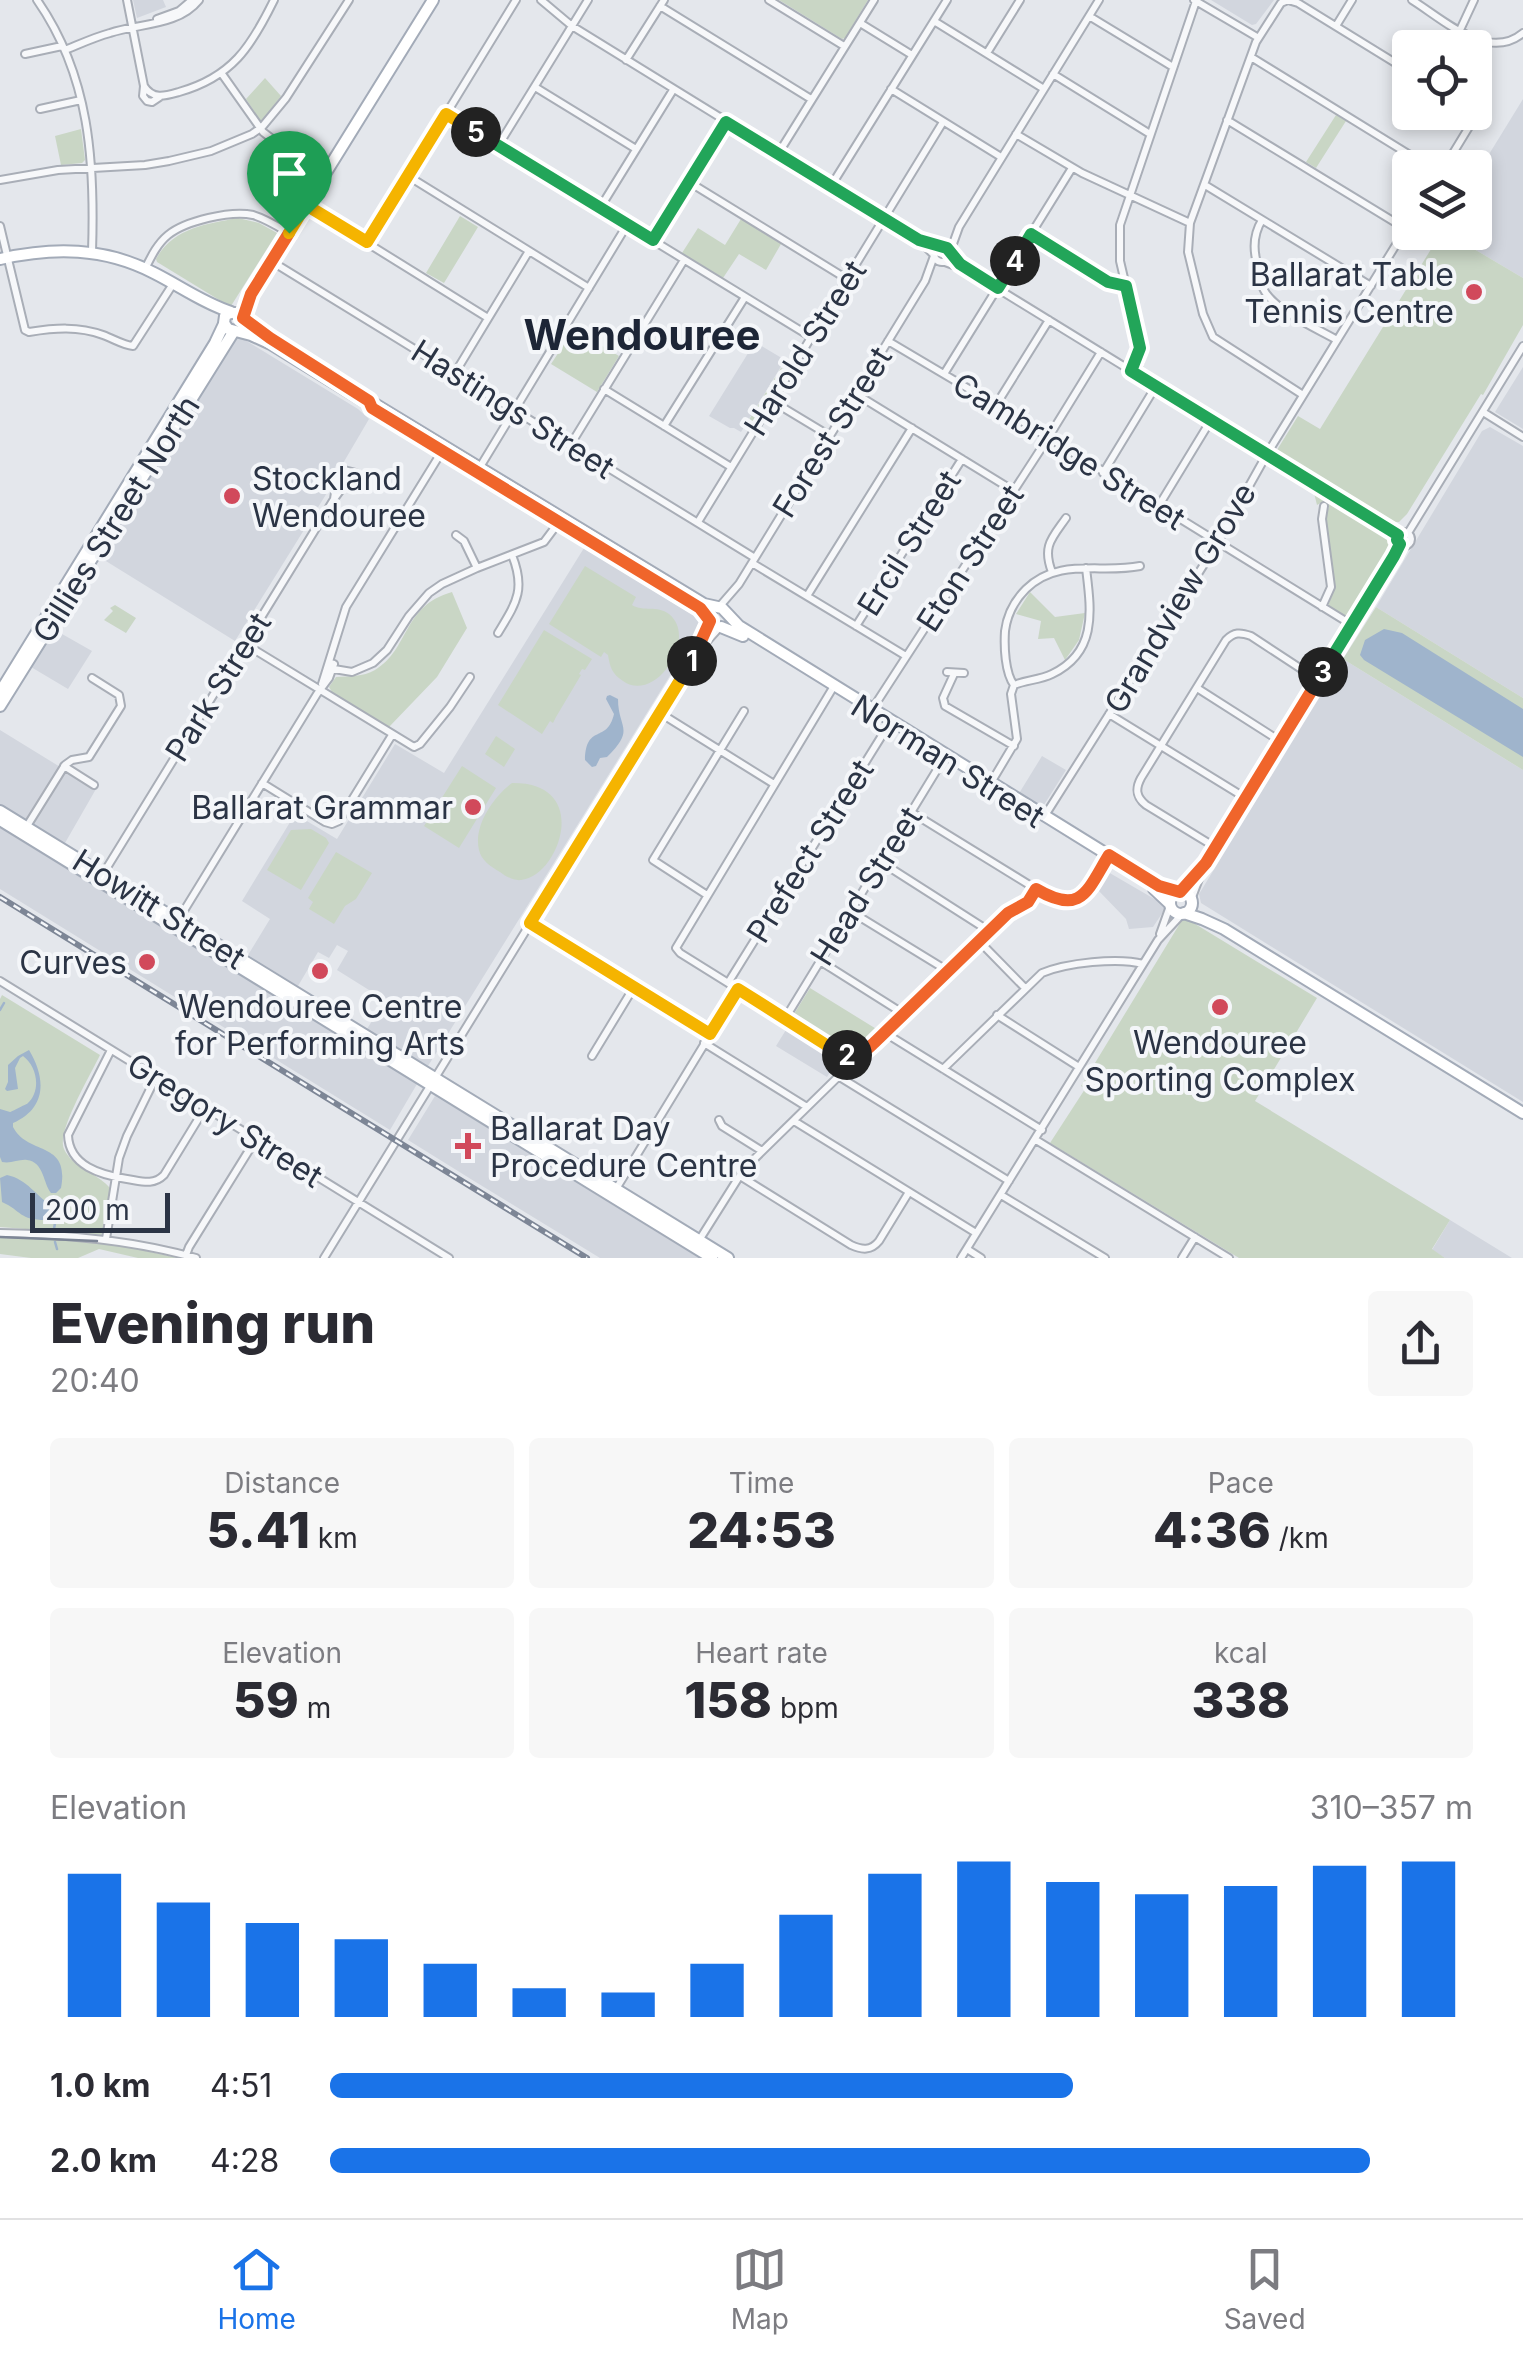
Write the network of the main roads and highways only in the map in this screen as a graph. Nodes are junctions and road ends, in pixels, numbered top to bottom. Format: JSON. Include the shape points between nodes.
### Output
{"nodes":[{"id":1,"x":432,"y":0,"type":"edge"},
{"id":2,"x":3,"y":258,"type":"edge"},
{"id":3,"x":233,"y":321,"type":"junction"},
{"id":4,"x":94,"y":547,"type":"junction"},
{"id":5,"x":0,"y":692,"type":"edge"},
{"id":6,"x":0,"y":706,"type":"edge"},
{"id":7,"x":0,"y":811,"type":"edge"},
{"id":8,"x":0,"y":820,"type":"edge"},
{"id":9,"x":24,"y":831,"type":"junction"},
{"id":10,"x":1108,"y":857,"type":"junction"},
{"id":11,"x":81,"y":866,"type":"junction"},
{"id":12,"x":1178,"y":892,"type":"junction"},
{"id":13,"x":1191,"y":901,"type":"junction"},
{"id":14,"x":1170,"y":905,"type":"junction"},
{"id":15,"x":1183,"y":913,"type":"junction"},
{"id":16,"x":180,"y":921,"type":"junction"},
{"id":17,"x":1224,"y":929,"type":"junction"},
{"id":18,"x":432,"y":1081,"type":"junction"},
{"id":19,"x":1523,"y":1114,"type":"edge"},
{"id":20,"x":697,"y":1244,"type":"junction"},
{"id":21,"x":712,"y":1258,"type":"edge"},
{"id":22,"x":728,"y":1258,"type":"edge"}],
"edges":[{"from":1,"to":3,"type":"main road","name":"Gillies Street North"},
{"from":2,"to":3,"type":"main road","name":"Norman Street","via":[[44,251],[114,257]]},
{"from":3,"to":4,"type":"main road","name":"Gillies Street North"},
{"from":3,"to":10,"type":"main road","name":"Norman Street"},
{"from":4,"to":5,"type":"main road","name":"Gillies Street North"},
{"from":4,"to":6,"type":"main road","name":"Gillies Street North"},
{"from":7,"to":9,"type":"main road","name":"Howitt Street"},
{"from":8,"to":9,"type":"main road","name":"Howitt Street"},
{"from":9,"to":11,"type":"main road","name":"Howitt Street"},
{"from":10,"to":12,"type":"main road","name":"Norman Street"},
{"from":10,"to":14,"type":"main road","name":"Norman Street"},
{"from":11,"to":16,"type":"main road","name":"Howitt Street"},
{"from":11,"to":16,"type":"main road","name":"Howitt Street"},
{"from":12,"to":13,"type":"main road","name":"Norman Street"},
{"from":12,"to":14,"type":"main road"},
{"from":13,"to":15,"type":"main road"},
{"from":13,"to":17,"type":"main road","name":"Norman Street"},
{"from":14,"to":15,"type":"main road","name":"Norman Street"},
{"from":15,"to":17,"type":"main road","name":"Norman Street"},
{"from":16,"to":18,"type":"main road","name":"Howitt Street"},
{"from":17,"to":19,"type":"main road","name":"Norman Street"},
{"from":18,"to":20,"type":"main road","name":"Howitt Street"},
{"from":18,"to":20,"type":"main road","name":"Howitt Street"},
{"from":20,"to":21,"type":"main road","name":"Howitt Street"},
{"from":20,"to":22,"type":"main road","name":"Howitt Street"}]}
